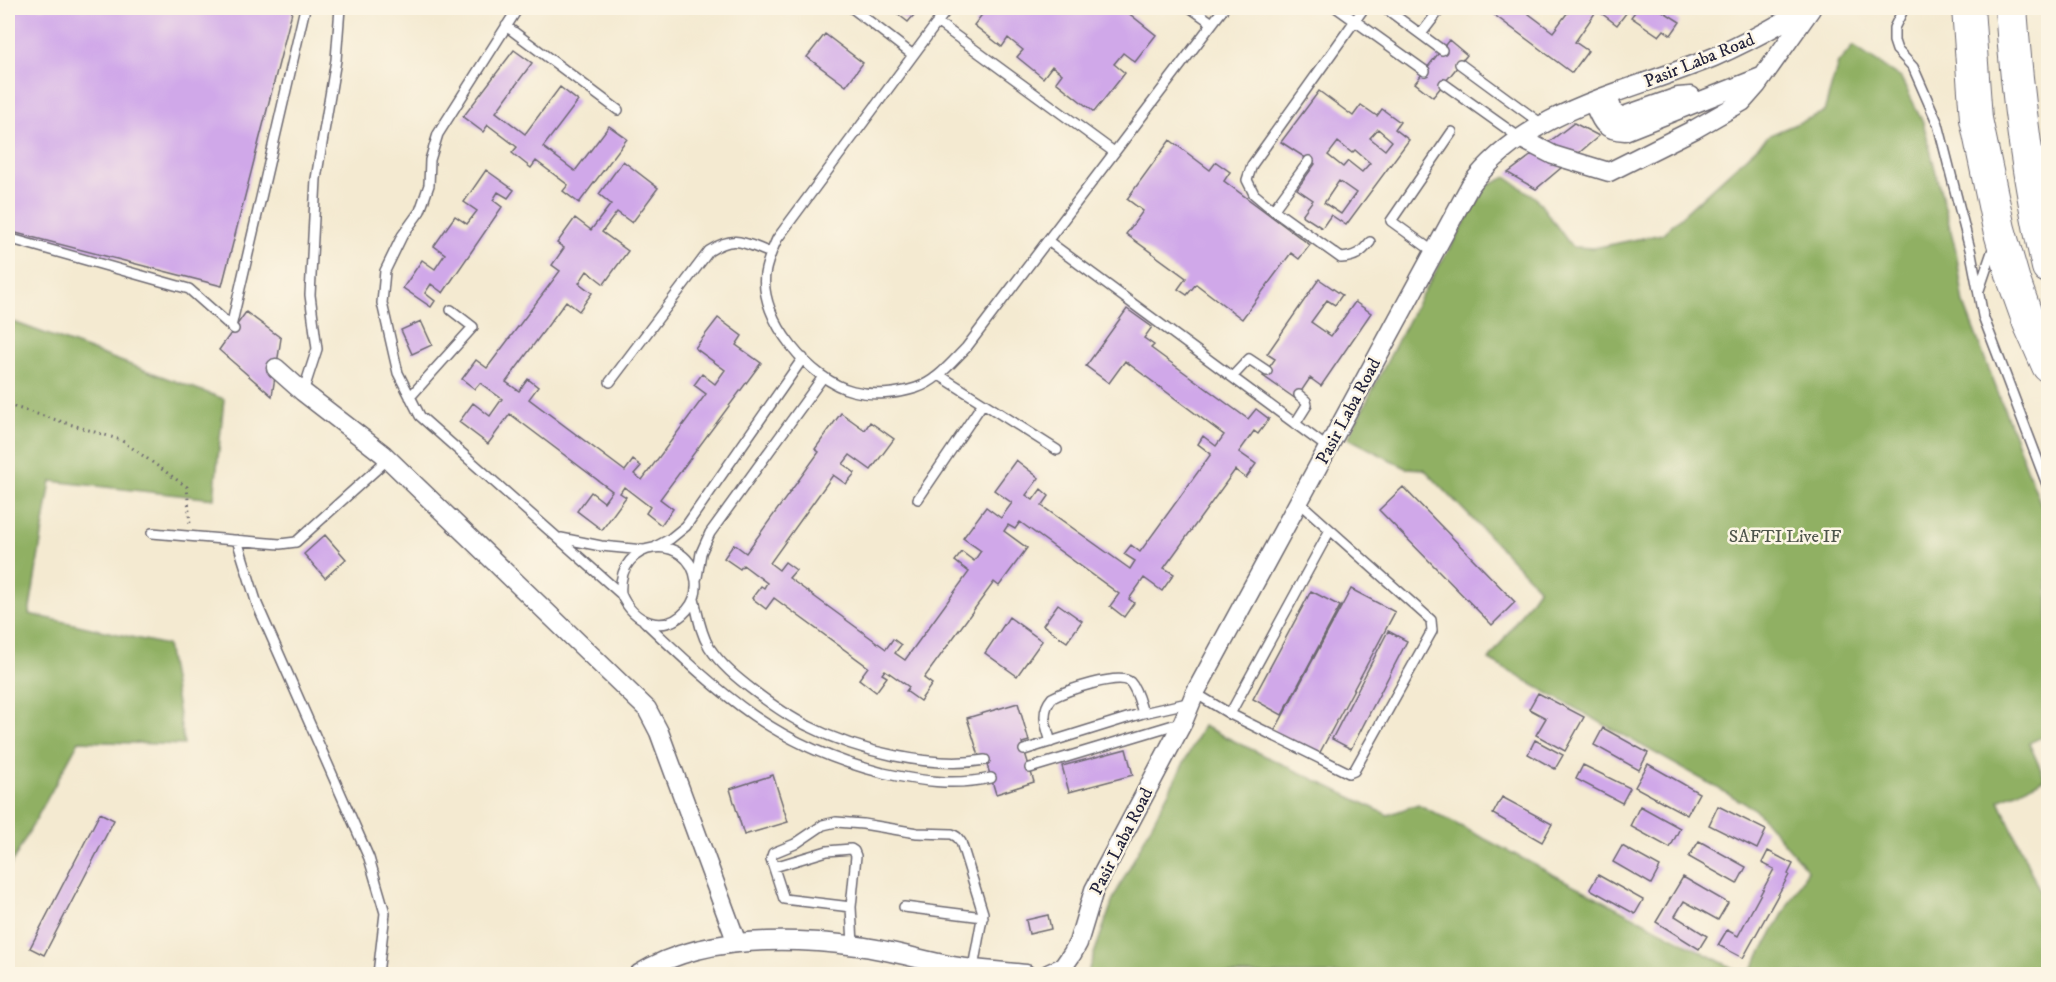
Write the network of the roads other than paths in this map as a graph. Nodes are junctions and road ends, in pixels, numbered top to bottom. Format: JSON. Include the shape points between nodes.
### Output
{"nodes":[{"id":1,"x":305,"y":8,"type":"edge"},
{"id":2,"x":340,"y":8,"type":"edge"},
{"id":3,"x":518,"y":8,"type":"edge"},
{"id":4,"x":852,"y":8,"type":"edge"},
{"id":5,"x":948,"y":8,"type":"edge"},
{"id":6,"x":1191,"y":8,"type":"edge"},
{"id":7,"x":1224,"y":8,"type":"edge"},
{"id":8,"x":1336,"y":8,"type":"edge"},
{"id":9,"x":1364,"y":8,"type":"edge"},
{"id":10,"x":1385,"y":8,"type":"edge"},
{"id":11,"x":1441,"y":8,"type":"edge"},
{"id":12,"x":1810,"y":8,"type":"edge"},
{"id":13,"x":1904,"y":8,"type":"edge"},
{"id":14,"x":2011,"y":8,"type":"edge"},
{"id":15,"x":1965,"y":17,"type":"edge"},
{"id":16,"x":937,"y":21,"type":"junction"},
{"id":17,"x":1355,"y":21,"type":"junction"},
{"id":18,"x":1212,"y":23,"type":"junction"},
{"id":19,"x":506,"y":26,"type":"junction"},
{"id":20,"x":1421,"y":34,"type":"junction"},
{"id":21,"x":1442,"y":50,"type":"dead end"},
{"id":22,"x":913,"y":55,"type":"junction"},
{"id":23,"x":1460,"y":63,"type":"dead end"},
{"id":24,"x":1425,"y":71,"type":"dead end"},
{"id":25,"x":1763,"y":76,"type":"junction"},
{"id":26,"x":1444,"y":84,"type":"dead end"},
{"id":27,"x":1600,"y":99,"type":"junction"},
{"id":28,"x":618,"y":110,"type":"dead end"},
{"id":29,"x":1543,"y":124,"type":"junction"},
{"id":30,"x":1452,"y":132,"type":"dead end"},
{"id":31,"x":1520,"y":138,"type":"junction"},
{"id":32,"x":1114,"y":152,"type":"junction"},
{"id":33,"x":1309,"y":161,"type":"dead end"},
{"id":34,"x":1274,"y":210,"type":"junction"},
{"id":35,"x":1999,"y":229,"type":"junction"},
{"id":36,"x":8,"y":238,"type":"edge"},
{"id":37,"x":1048,"y":241,"type":"junction"},
{"id":38,"x":1370,"y":242,"type":"dead end"},
{"id":39,"x":1434,"y":252,"type":"junction"},
{"id":40,"x":771,"y":253,"type":"junction"},
{"id":41,"x":2049,"y":267,"type":"edge"},
{"id":42,"x":1978,"y":295,"type":"junction"},
{"id":43,"x":451,"y":310,"type":"dead end"},
{"id":44,"x":803,"y":358,"type":"junction"},
{"id":45,"x":2049,"y":366,"type":"edge"},
{"id":46,"x":276,"y":368,"type":"dead end"},
{"id":47,"x":1267,"y":371,"type":"dead end"},
{"id":48,"x":939,"y":375,"type":"junction"},
{"id":49,"x":823,"y":377,"type":"junction"},
{"id":50,"x":1232,"y":377,"type":"junction"},
{"id":51,"x":610,"y":382,"type":"dead end"},
{"id":52,"x":303,"y":392,"type":"junction"},
{"id":53,"x":1299,"y":395,"type":"dead end"},
{"id":54,"x":410,"y":396,"type":"junction"},
{"id":55,"x":983,"y":403,"type":"junction"},
{"id":56,"x":1295,"y":424,"type":"junction"},
{"id":57,"x":1328,"y":448,"type":"junction"},
{"id":58,"x":1057,"y":450,"type":"dead end"},
{"id":59,"x":388,"y":459,"type":"junction"},
{"id":60,"x":2049,"y":487,"type":"edge"},
{"id":61,"x":918,"y":499,"type":"dead end"},
{"id":62,"x":1299,"y":502,"type":"junction"},
{"id":63,"x":1330,"y":530,"type":"junction"},
{"id":64,"x":152,"y":532,"type":"dead end"},
{"id":65,"x":559,"y":538,"type":"junction"},
{"id":66,"x":237,"y":540,"type":"junction"},
{"id":67,"x":655,"y":547,"type":"junction"},
{"id":68,"x":644,"y":550,"type":"junction"},
{"id":69,"x":696,"y":582,"type":"junction"},
{"id":70,"x":621,"y":594,"type":"junction"},
{"id":71,"x":694,"y":599,"type":"junction"},
{"id":72,"x":644,"y":621,"type":"junction"},
{"id":73,"x":1194,"y":698,"type":"junction"},
{"id":74,"x":1143,"y":713,"type":"junction"},
{"id":75,"x":1230,"y":714,"type":"junction"},
{"id":76,"x":1183,"y":722,"type":"junction"},
{"id":77,"x":1052,"y":742,"type":"junction"},
{"id":78,"x":1024,"y":750,"type":"dead end"},
{"id":79,"x":986,"y":760,"type":"dead end"},
{"id":80,"x":1030,"y":768,"type":"dead end"},
{"id":81,"x":991,"y":778,"type":"dead end"},
{"id":82,"x":774,"y":867,"type":"junction"},
{"id":83,"x":851,"y":907,"type":"junction"},
{"id":84,"x":904,"y":907,"type":"dead end"},
{"id":85,"x":983,"y":917,"type":"junction"},
{"id":86,"x":737,"y":943,"type":"junction"},
{"id":87,"x":853,"y":945,"type":"junction"},
{"id":88,"x":973,"y":968,"type":"junction"},
{"id":89,"x":378,"y":974,"type":"edge"},
{"id":90,"x":639,"y":975,"type":"edge"},
{"id":91,"x":1026,"y":975,"type":"edge"},
{"id":92,"x":1048,"y":975,"type":"edge"}],
"edges":[{"from":1,"to":36,"type":"lane","via":[[232,328],[189,289]]},
{"from":2,"to":52,"type":"lane","via":[[336,60],[316,179],[310,295],[317,349]]},
{"from":3,"to":19,"type":"lane"},
{"from":4,"to":22,"type":"lane"},
{"from":5,"to":16,"type":"lane"},
{"from":6,"to":18,"type":"lane"},
{"from":7,"to":18,"type":"lane"},
{"from":8,"to":17,"type":"lane"},
{"from":9,"to":17,"type":"lane"},
{"from":10,"to":20,"type":"lane"},
{"from":11,"to":20,"type":"lane"},
{"from":12,"to":25,"type":"street"},
{"from":12,"to":27,"type":"street","name":"Pasir Laba Road","via":[[1714,57]]},
{"from":13,"to":42,"type":"lane","via":[[1894,28],[1894,41],[1913,67],[1938,124]]},
{"from":14,"to":41,"type":"highway","via":[[2016,83],[2036,216]]},
{"from":15,"to":35,"type":"highway","via":[[1976,119]]},
{"from":16,"to":22,"type":"lane"},
{"from":16,"to":32,"type":"lane"},
{"from":17,"to":24,"type":"lane"},
{"from":17,"to":34,"type":"lane","via":[[1252,165],[1247,180],[1254,194]]},
{"from":18,"to":32,"type":"lane"},
{"from":19,"to":28,"type":"lane"},
{"from":19,"to":54,"type":"lane","via":[[438,134],[420,211],[385,271],[382,303],[398,373]]},
{"from":20,"to":21,"type":"lane"},
{"from":22,"to":40,"type":"lane","via":[[777,239]]},
{"from":23,"to":29,"type":"lane"},
{"from":25,"to":27,"type":"street","via":[[1625,131],[1614,131],[1603,124]]},
{"from":25,"to":31,"type":"street","via":[[1742,102],[1609,172],[1553,155]]},
{"from":26,"to":31,"type":"lane"},
{"from":27,"to":29,"type":"street","name":"Pasir Laba Road"},
{"from":29,"to":31,"type":"street","name":"Pasir Laba Road"},
{"from":30,"to":39,"type":"lane","via":[[1391,221]]},
{"from":31,"to":39,"type":"street","name":"Pasir Laba Road","via":[[1482,169]]},
{"from":32,"to":37,"type":"lane"},
{"from":33,"to":34,"type":"lane"},
{"from":34,"to":38,"type":"lane","via":[[1341,258],[1354,257]]},
{"from":35,"to":42,"type":"lane"},
{"from":35,"to":45,"type":"highway","via":[[2025,313]]},
{"from":37,"to":48,"type":"lane","via":[[966,348]]},
{"from":37,"to":50,"type":"lane"},
{"from":39,"to":57,"type":"street","name":"Pasir Laba Road"},
{"from":40,"to":44,"type":"lane","via":[[765,275],[772,315],[778,330]]},
{"from":40,"to":51,"type":"lane","via":[[740,241],[722,242],[709,251]]},
{"from":42,"to":60,"type":"lane"},
{"from":43,"to":54,"type":"lane","via":[[473,327]]},
{"from":44,"to":49,"type":"lane"},
{"from":44,"to":67,"type":"lane","via":[[686,526]]},
{"from":46,"to":52,"type":"street"},
{"from":47,"to":50,"type":"lane","via":[[1249,359]]},
{"from":48,"to":49,"type":"lane","via":[[917,388],[880,394],[851,391]]},
{"from":48,"to":55,"type":"lane"},
{"from":49,"to":69,"type":"lane","via":[[710,533],[701,553]]},
{"from":50,"to":56,"type":"lane"},
{"from":52,"to":59,"type":"street"},
{"from":53,"to":56,"type":"lane","via":[[1307,405]]},
{"from":54,"to":65,"type":"lane","via":[[420,416]]},
{"from":55,"to":58,"type":"lane"},
{"from":55,"to":61,"type":"lane"},
{"from":56,"to":57,"type":"lane"},
{"from":57,"to":62,"type":"street","name":"Pasir Laba Road"},
{"from":59,"to":66,"type":"lane","via":[[296,542]]},
{"from":59,"to":86,"type":"street","via":[[647,709]]},
{"from":62,"to":63,"type":"lane"},
{"from":62,"to":73,"type":"street","name":"Pasir Laba Road"},
{"from":63,"to":75,"type":"lane"},
{"from":63,"to":75,"type":"lane","via":[[1431,620],[1432,631],[1351,773]]},
{"from":64,"to":66,"type":"lane"},
{"from":65,"to":68,"type":"lane"},
{"from":65,"to":70,"type":"lane"},
{"from":66,"to":89,"type":"lane","via":[[257,604],[369,858],[385,913]]},
{"from":67,"to":68,"type":"lane"},
{"from":67,"to":69,"type":"lane","via":[[683,556]]},
{"from":68,"to":70,"type":"lane","via":[[627,563],[622,573]]},
{"from":69,"to":71,"type":"lane"},
{"from":70,"to":72,"type":"lane","via":[[626,606]]},
{"from":71,"to":72,"type":"lane","via":[[674,620],[656,624]]},
{"from":71,"to":79,"type":"lane","via":[[700,628],[721,663],[758,694],[809,727],[843,740],[934,763]]},
{"from":72,"to":81,"type":"lane","via":[[723,695],[771,729],[802,745],[867,769],[931,782]]},
{"from":73,"to":74,"type":"lane"},
{"from":73,"to":75,"type":"lane"},
{"from":73,"to":76,"type":"street","name":"Pasir Laba Road"},
{"from":74,"to":77,"type":"lane"},
{"from":74,"to":77,"type":"lane","via":[[1130,682],[1124,678],[1110,679],[1052,698],[1044,717]]},
{"from":76,"to":80,"type":"lane"},
{"from":76,"to":92,"type":"street","name":"Pasir Laba Road","via":[[1094,890],[1078,943],[1063,967]]},
{"from":77,"to":78,"type":"lane"},
{"from":82,"to":83,"type":"lane","via":[[787,900]]},
{"from":82,"to":83,"type":"lane","via":[[827,851],[851,849],[856,856]]},
{"from":82,"to":85,"type":"lane","via":[[773,853],[823,825],[836,822],[952,834],[962,842]]},
{"from":83,"to":87,"type":"lane"},
{"from":84,"to":85,"type":"lane"},
{"from":85,"to":88,"type":"lane"},
{"from":86,"to":87,"type":"street"},
{"from":86,"to":90,"type":"street","via":[[692,951],[656,964]]},
{"from":87,"to":88,"type":"street"},
{"from":88,"to":91,"type":"street"}]}
